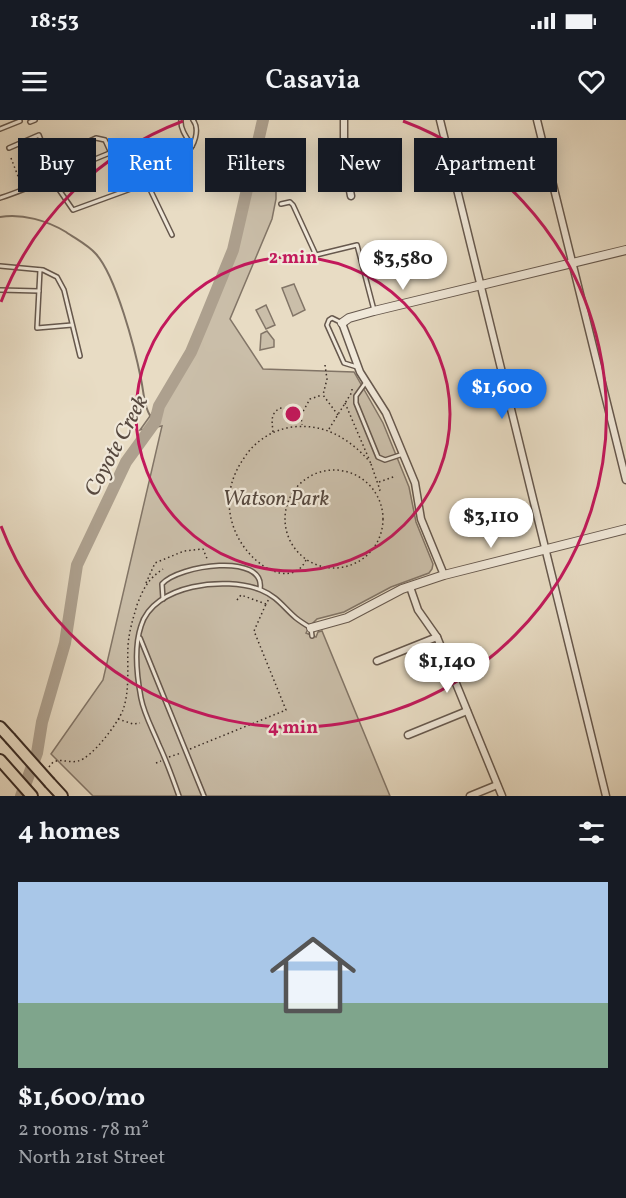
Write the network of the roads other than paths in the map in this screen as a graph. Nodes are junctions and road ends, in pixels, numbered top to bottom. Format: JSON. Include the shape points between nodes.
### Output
{"nodes":[{"id":1,"x":182,"y":120,"type":"edge"},
{"id":2,"x":193,"y":120,"type":"edge"},
{"id":3,"x":344,"y":120,"type":"edge"},
{"id":4,"x":440,"y":120,"type":"edge"},
{"id":5,"x":537,"y":120,"type":"edge"},
{"id":6,"x":20,"y":122,"type":"edge"},
{"id":7,"x":0,"y":129,"type":"edge"},
{"id":8,"x":96,"y":138,"type":"edge"},
{"id":9,"x":187,"y":138,"type":"edge"},
{"id":10,"x":193,"y":143,"type":"edge"},
{"id":11,"x":18,"y":144,"type":"edge"},
{"id":12,"x":108,"y":146,"type":"edge"},
{"id":13,"x":9,"y":148,"type":"dead end"},
{"id":14,"x":18,"y":192,"type":"edge"},
{"id":15,"x":61,"y":192,"type":"edge"},
{"id":16,"x":351,"y":196,"type":"dead end"},
{"id":17,"x":0,"y":198,"type":"edge"},
{"id":18,"x":281,"y":204,"type":"dead end"},
{"id":19,"x":172,"y":235,"type":"dead end"},
{"id":20,"x":626,"y":250,"type":"edge"},
{"id":21,"x":572,"y":264,"type":"junction"},
{"id":22,"x":0,"y":266,"type":"edge"},
{"id":23,"x":40,"y":270,"type":"junction"},
{"id":24,"x":481,"y":285,"type":"junction"},
{"id":25,"x":0,"y":290,"type":"edge"},
{"id":26,"x":39,"y":291,"type":"junction"},
{"id":27,"x":374,"y":312,"type":"junction"},
{"id":28,"x":342,"y":323,"type":"junction"},
{"id":29,"x":72,"y":325,"type":"junction"},
{"id":30,"x":80,"y":356,"type":"dead end"},
{"id":31,"x":358,"y":368,"type":"junction"},
{"id":32,"x":366,"y":382,"type":"junction"},
{"id":33,"x":403,"y":454,"type":"junction"},
{"id":34,"x":626,"y":480,"type":"edge"},
{"id":35,"x":626,"y":530,"type":"edge"},
{"id":36,"x":546,"y":549,"type":"junction"},
{"id":37,"x":444,"y":575,"type":"junction"},
{"id":38,"x":410,"y":587,"type":"junction"},
{"id":39,"x":260,"y":589,"type":"junction"},
{"id":40,"x":164,"y":599,"type":"junction"},
{"id":41,"x":311,"y":632,"type":"joint"},
{"id":42,"x":139,"y":636,"type":"junction"},
{"id":43,"x":437,"y":638,"type":"junction"},
{"id":44,"x":377,"y":661,"type":"dead end"},
{"id":45,"x":467,"y":711,"type":"junction"},
{"id":46,"x":0,"y":727,"type":"edge"},
{"id":47,"x":408,"y":735,"type":"dead end"},
{"id":48,"x":2,"y":763,"type":"edge"},
{"id":49,"x":497,"y":785,"type":"junction"},
{"id":50,"x":32,"y":796,"type":"edge"},
{"id":51,"x":62,"y":796,"type":"edge"},
{"id":52,"x":179,"y":796,"type":"edge"},
{"id":53,"x":204,"y":796,"type":"edge"},
{"id":54,"x":470,"y":796,"type":"edge"},
{"id":55,"x":502,"y":796,"type":"edge"},
{"id":56,"x":606,"y":796,"type":"edge"}],
"edges":[{"from":1,"to":9,"type":"lane","via":[[180,124]]},
{"from":2,"to":10,"type":"lane"},
{"from":3,"to":16,"type":"street","via":[[344,159]]},
{"from":4,"to":24,"type":"street"},
{"from":5,"to":21,"type":"street"},
{"from":6,"to":7,"type":"lane"},
{"from":8,"to":12,"type":"lane","via":[[105,140]]},
{"from":11,"to":13,"type":"lane"},
{"from":14,"to":17,"type":"lane"},
{"from":15,"to":19,"type":"lane","via":[[73,210],[147,183]]},
{"from":18,"to":27,"type":"lane","via":[[293,205],[316,255],[357,245]]},
{"from":20,"to":21,"type":"street"},
{"from":21,"to":24,"type":"street"},
{"from":21,"to":34,"type":"street"},
{"from":22,"to":23,"type":"lane"},
{"from":23,"to":26,"type":"lane"},
{"from":23,"to":29,"type":"lane","via":[[57,277]]},
{"from":24,"to":27,"type":"street"},
{"from":24,"to":36,"type":"street"},
{"from":25,"to":26,"type":"lane"},
{"from":26,"to":29,"type":"lane","via":[[37,328]]},
{"from":27,"to":28,"type":"street"},
{"from":28,"to":31,"type":"street"},
{"from":28,"to":31,"type":"lane","via":[[333,318],[327,326],[344,363]]},
{"from":29,"to":30,"type":"lane"},
{"from":31,"to":32,"type":"street"},
{"from":32,"to":33,"type":"street","via":[[386,413]]},
{"from":32,"to":33,"type":"lane","via":[[356,396],[356,403],[378,457],[385,460]]},
{"from":33,"to":37,"type":"street","via":[[415,483],[421,519]]},
{"from":35,"to":36,"type":"street"},
{"from":36,"to":37,"type":"street"},
{"from":36,"to":56,"type":"street"},
{"from":37,"to":38,"type":"street"},
{"from":38,"to":41,"type":"street"},
{"from":38,"to":43,"type":"street","via":[[418,610]]},
{"from":39,"to":40,"type":"lane","via":[[214,583],[182,590]]},
{"from":39,"to":40,"type":"lane","via":[[258,574],[252,570],[193,568],[166,579],[162,584]]},
{"from":39,"to":41,"type":"lane","via":[[276,597]]},
{"from":40,"to":42,"type":"lane","via":[[148,612]]},
{"from":42,"to":52,"type":"lane","via":[[142,702]]},
{"from":42,"to":53,"type":"lane"},
{"from":43,"to":44,"type":"street"},
{"from":43,"to":45,"type":"street"},
{"from":45,"to":47,"type":"street"},
{"from":45,"to":49,"type":"street"},
{"from":46,"to":51,"type":"highway","bridge":true},
{"from":48,"to":50,"type":"highway"},
{"from":49,"to":54,"type":"street"},
{"from":49,"to":55,"type":"street"}]}
